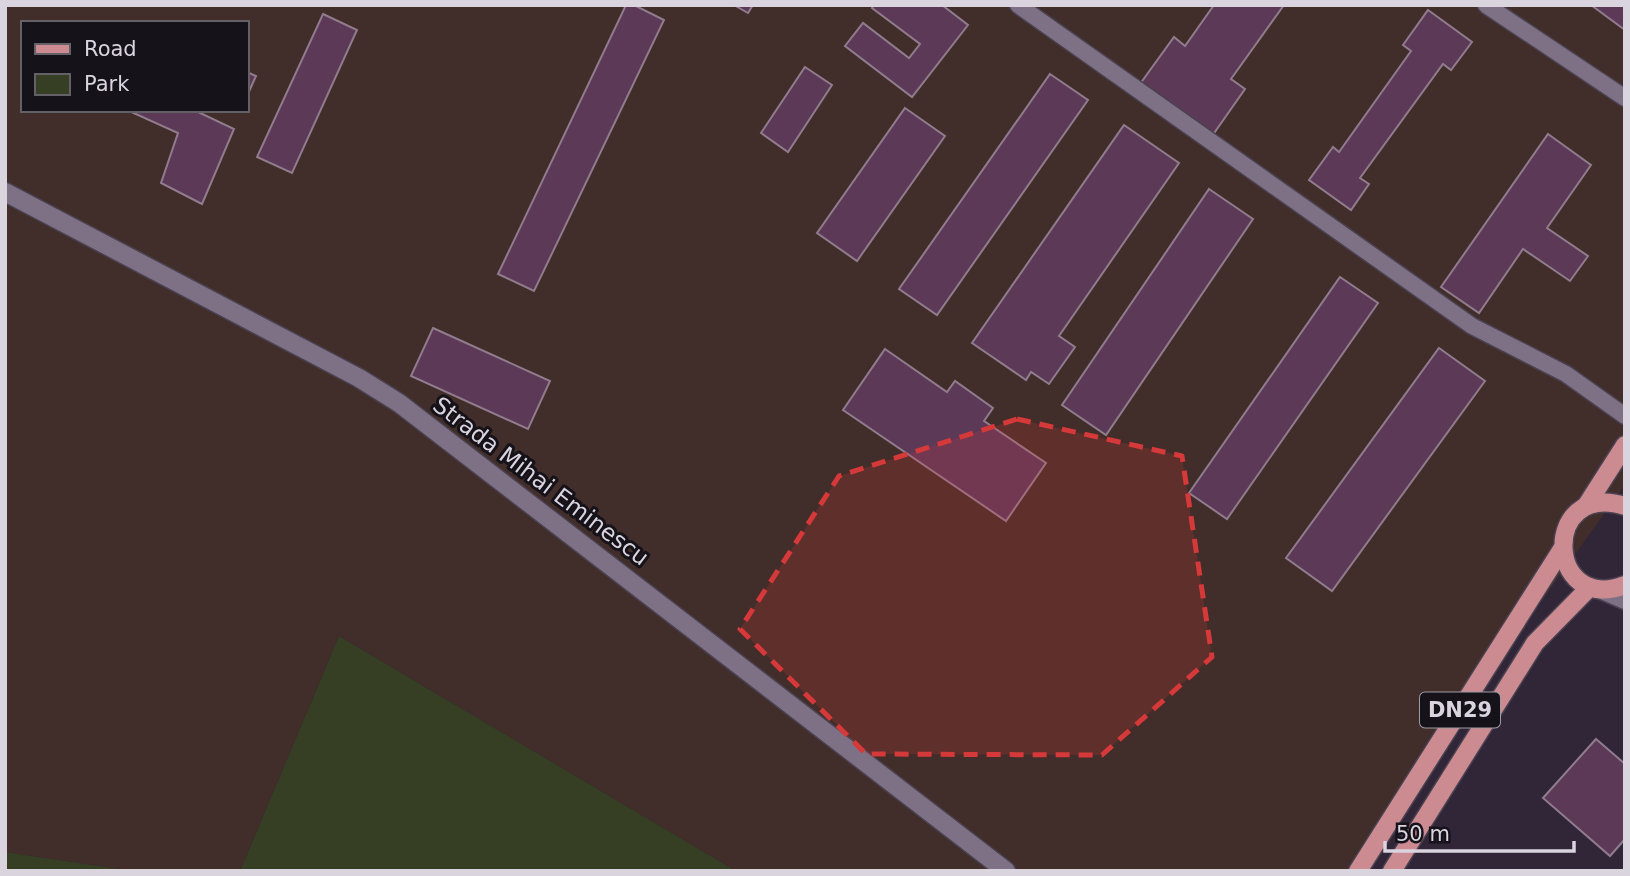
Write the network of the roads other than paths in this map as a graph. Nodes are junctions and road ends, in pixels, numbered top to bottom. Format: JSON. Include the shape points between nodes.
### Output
{"nodes":[{"id":1,"x":1018,"y":5,"type":"edge"},
{"id":2,"x":1486,"y":5,"type":"edge"},
{"id":3,"x":1625,"y":99,"type":"edge"},
{"id":4,"x":5,"y":192,"type":"edge"},
{"id":5,"x":1625,"y":416,"type":"edge"},
{"id":6,"x":1625,"y":445,"type":"edge"},
{"id":7,"x":1586,"y":506,"type":"junction"},
{"id":8,"x":1625,"y":506,"type":"edge"},
{"id":9,"x":1562,"y":549,"type":"junction"},
{"id":10,"x":1625,"y":586,"type":"edge"},
{"id":11,"x":1596,"y":588,"type":"junction"},
{"id":12,"x":1625,"y":600,"type":"edge"},
{"id":13,"x":1006,"y":871,"type":"edge"},
{"id":14,"x":1358,"y":871,"type":"edge"},
{"id":15,"x":1392,"y":871,"type":"edge"}],
"edges":[{"from":1,"to":5,"type":"lane","via":[[1472,326],[1566,374]]},
{"from":2,"to":3,"type":"lane"},
{"from":4,"to":13,"type":"street","name":"Strada Mihai Eminescu","via":[[399,403]]},
{"from":6,"to":7,"type":"main road"},
{"from":7,"to":8,"type":"main road","via":[[1612,502]]},
{"from":7,"to":9,"type":"main road","via":[[1567,524]]},
{"from":9,"to":11,"type":"main road","via":[[1570,572]]},
{"from":9,"to":14,"type":"main road","number":"DN29"},
{"from":10,"to":11,"type":"main road"},
{"from":11,"to":12,"type":"street"},
{"from":11,"to":15,"type":"main road","number":"DN29","via":[[1535,643]]}]}
